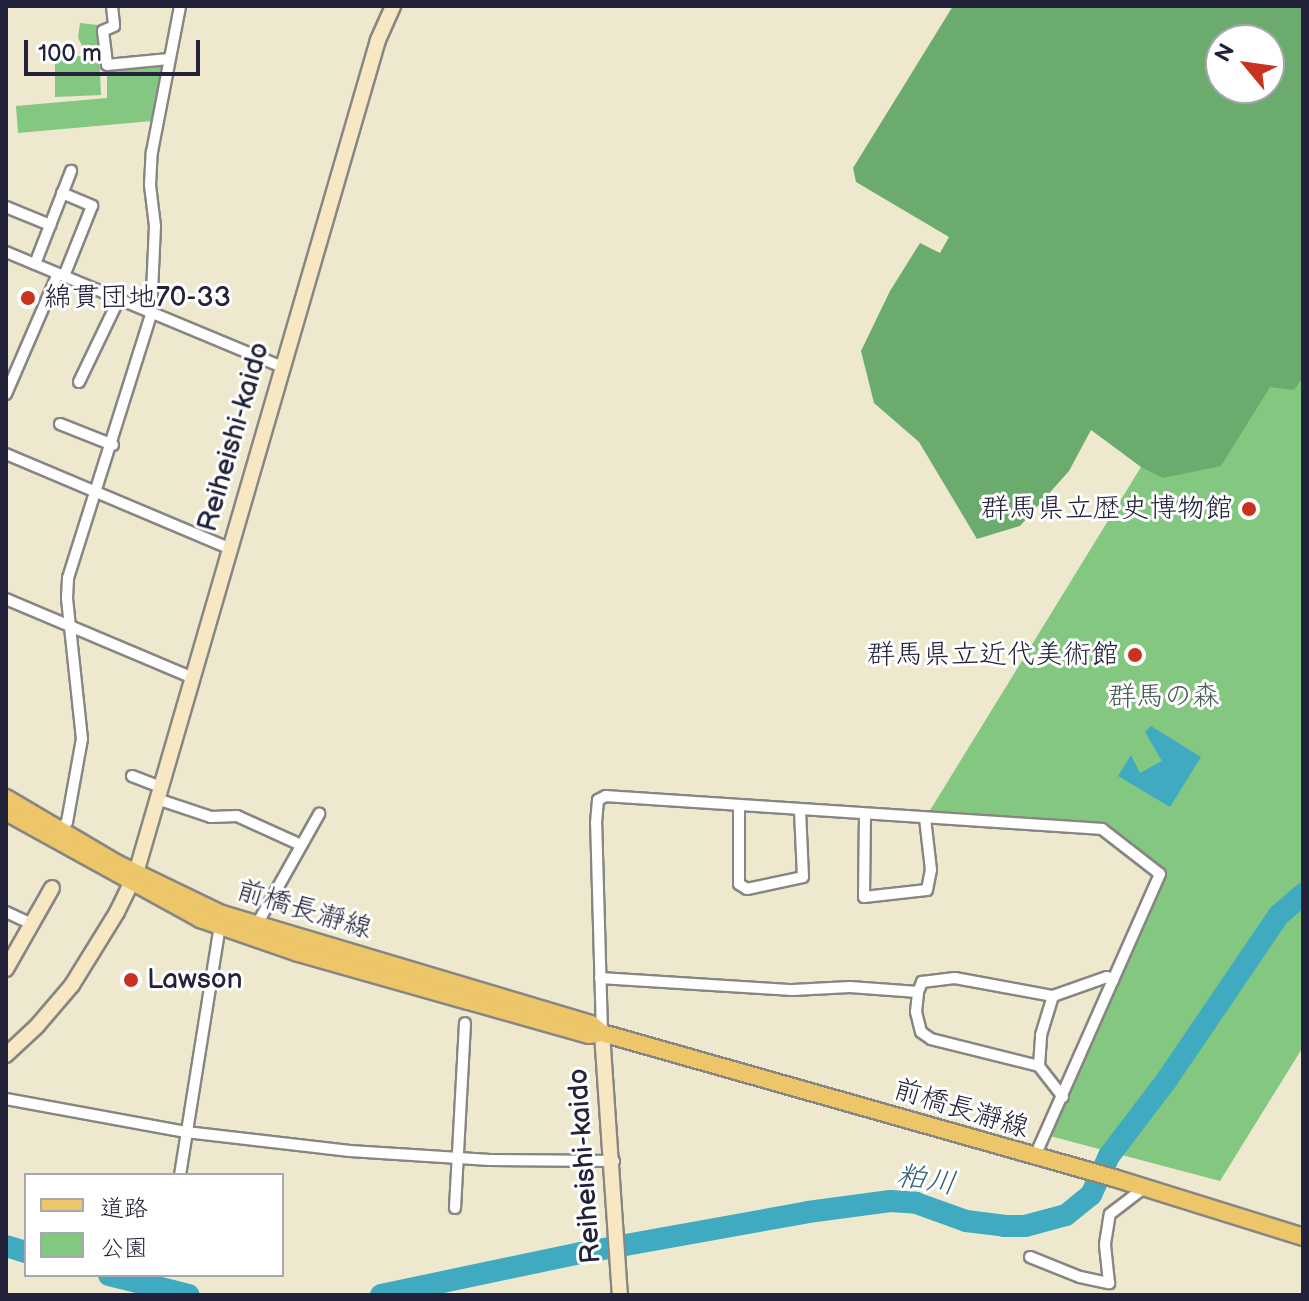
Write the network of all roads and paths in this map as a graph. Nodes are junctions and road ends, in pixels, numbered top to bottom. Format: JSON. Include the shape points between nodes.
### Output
{"nodes":[{"id":1,"x":112,"y":6,"type":"edge"},
{"id":2,"x":180,"y":6,"type":"edge"},
{"id":3,"x":389,"y":7,"type":"edge"},
{"id":4,"x":169,"y":59,"type":"junction"},
{"id":5,"x":71,"y":171,"type":"dead end"},
{"id":6,"x":62,"y":193,"type":"junction"},
{"id":7,"x":6,"y":207,"type":"edge"},
{"id":8,"x":50,"y":225,"type":"junction"},
{"id":9,"x":6,"y":252,"type":"edge"},
{"id":10,"x":35,"y":264,"type":"junction"},
{"id":11,"x":61,"y":275,"type":"junction"},
{"id":12,"x":118,"y":301,"type":"junction"},
{"id":13,"x":151,"y":314,"type":"junction"},
{"id":14,"x":282,"y":367,"type":"junction"},
{"id":15,"x":79,"y":382,"type":"dead end"},
{"id":16,"x":6,"y":394,"type":"edge"},
{"id":17,"x":60,"y":424,"type":"dead end"},
{"id":18,"x":113,"y":445,"type":"junction"},
{"id":19,"x":6,"y":454,"type":"edge"},
{"id":20,"x":94,"y":492,"type":"junction"},
{"id":21,"x":229,"y":548,"type":"junction"},
{"id":22,"x":6,"y":599,"type":"edge"},
{"id":23,"x":71,"y":629,"type":"junction"},
{"id":24,"x":191,"y":677,"type":"junction"},
{"id":25,"x":132,"y":776,"type":"dead end"},
{"id":26,"x":159,"y":793,"type":"junction"},
{"id":27,"x":6,"y":798,"type":"edge"},
{"id":28,"x":739,"y":807,"type":"junction"},
{"id":29,"x":800,"y":810,"type":"junction"},
{"id":30,"x":6,"y":812,"type":"edge"},
{"id":31,"x":319,"y":814,"type":"dead end"},
{"id":32,"x":865,"y":814,"type":"junction"},
{"id":33,"x":925,"y":818,"type":"junction"},
{"id":34,"x":60,"y":829,"type":"junction"},
{"id":35,"x":301,"y":845,"type":"junction"},
{"id":36,"x":134,"y":878,"type":"junction"},
{"id":37,"x":52,"y":888,"type":"dead end"},
{"id":38,"x":6,"y":912,"type":"edge"},
{"id":39,"x":32,"y":924,"type":"junction"},
{"id":40,"x":220,"y":926,"type":"junction"},
{"id":41,"x":256,"y":926,"type":"junction"},
{"id":42,"x":6,"y":969,"type":"edge"},
{"id":43,"x":600,"y":978,"type":"junction"},
{"id":44,"x":1113,"y":980,"type":"junction"},
{"id":45,"x":918,"y":992,"type":"junction"},
{"id":46,"x":1053,"y":996,"type":"junction"},
{"id":47,"x":465,"y":1023,"type":"dead end"},
{"id":48,"x":602,"y":1033,"type":"junction"},
{"id":49,"x":6,"y":1055,"type":"edge"},
{"id":50,"x":1039,"y":1066,"type":"junction"},
{"id":51,"x":1063,"y":1097,"type":"junction"},
{"id":52,"x":6,"y":1099,"type":"edge"},
{"id":53,"x":186,"y":1132,"type":"junction"},
{"id":54,"x":457,"y":1158,"type":"junction"},
{"id":55,"x":1034,"y":1158,"type":"junction"},
{"id":56,"x":614,"y":1161,"type":"junction"},
{"id":57,"x":180,"y":1173,"type":"edge"},
{"id":58,"x":1144,"y":1188,"type":"junction"},
{"id":59,"x":455,"y":1208,"type":"dead end"},
{"id":60,"x":1303,"y":1237,"type":"edge"},
{"id":61,"x":1030,"y":1257,"type":"dead end"},
{"id":62,"x":620,"y":1295,"type":"edge"}],
"edges":[{"from":1,"to":4,"type":"street","via":[[114,26],[103,31],[107,65]]},
{"from":2,"to":4,"type":"street"},
{"from":3,"to":14,"type":"main road","name":"Reiheishi-kaido"},
{"from":4,"to":13,"type":"street","via":[[151,174]]},
{"from":5,"to":6,"type":"street"},
{"from":6,"to":8,"type":"street"},
{"from":6,"to":11,"type":"street","via":[[92,206]]},
{"from":7,"to":8,"type":"street"},
{"from":8,"to":10,"type":"street"},
{"from":9,"to":10,"type":"street"},
{"from":10,"to":11,"type":"street"},
{"from":11,"to":12,"type":"street"},
{"from":11,"to":16,"type":"street"},
{"from":12,"to":13,"type":"street"},
{"from":12,"to":15,"type":"street"},
{"from":13,"to":14,"type":"street"},
{"from":13,"to":18,"type":"street"},
{"from":14,"to":21,"type":"main road","name":"Reiheishi-kaido"},
{"from":17,"to":18,"type":"street"},
{"from":18,"to":20,"type":"street"},
{"from":19,"to":20,"type":"street"},
{"from":20,"to":21,"type":"street"},
{"from":20,"to":23,"type":"street","via":[[68,578]]},
{"from":21,"to":24,"type":"main road","name":"Reiheishi-kaido"},
{"from":22,"to":23,"type":"street"},
{"from":23,"to":24,"type":"street"},
{"from":23,"to":34,"type":"street","via":[[82,739],[67,822]]},
{"from":24,"to":26,"type":"main road","name":"Reiheishi-kaido"},
{"from":25,"to":26,"type":"street"},
{"from":26,"to":35,"type":"street","via":[[211,817],[237,816]]},
{"from":26,"to":36,"type":"main road","name":"Reiheishi-kaido"},
{"from":27,"to":34,"type":"main road","name":"前橋長瀞線"},
{"from":28,"to":29,"type":"street"},
{"from":28,"to":29,"type":"street","via":[[739,884],[747,889],[803,877]]},
{"from":28,"to":43,"type":"street","via":[[606,796],[598,800]]},
{"from":29,"to":32,"type":"street"},
{"from":30,"to":36,"type":"main road","name":"前橋長瀞線"},
{"from":31,"to":35,"type":"street"},
{"from":32,"to":33,"type":"street"},
{"from":32,"to":33,"type":"street","via":[[864,897],[927,890],[931,870]]},
{"from":33,"to":44,"type":"street","via":[[1102,829],[1160,874]]},
{"from":34,"to":36,"type":"main road","name":"前橋長瀞線"},
{"from":35,"to":41,"type":"street"},
{"from":36,"to":40,"type":"main road","name":"前橋長瀞線"},
{"from":36,"to":41,"type":"main road","name":"前橋長瀞線"},
{"from":36,"to":49,"type":"main road","name":"Reiheishi-kaido","via":[[72,985]]},
{"from":37,"to":39,"type":"main road"},
{"from":38,"to":39,"type":"street"},
{"from":39,"to":42,"type":"main road"},
{"from":40,"to":48,"type":"main road","name":"前橋長瀞線","via":[[558,1027]]},
{"from":40,"to":53,"type":"street"},
{"from":41,"to":48,"type":"main road","name":"前橋長瀞線","via":[[591,1024]]},
{"from":43,"to":45,"type":"street"},
{"from":43,"to":48,"type":"street"},
{"from":44,"to":46,"type":"street","via":[[1107,977]]},
{"from":44,"to":51,"type":"street"},
{"from":45,"to":46,"type":"street","via":[[922,982],[955,978]]},
{"from":45,"to":50,"type":"street","via":[[921,1032],[931,1039]]},
{"from":46,"to":50,"type":"street","via":[[1041,1035]]},
{"from":47,"to":54,"type":"street"},
{"from":48,"to":55,"type":"main road","name":"前橋長瀞線"},
{"from":48,"to":56,"type":"main road","name":"Reiheishi-kaido"},
{"from":50,"to":51,"type":"street"},
{"from":51,"to":55,"type":"street"},
{"from":52,"to":53,"type":"street"},
{"from":53,"to":54,"type":"street"},
{"from":53,"to":57,"type":"street"},
{"from":54,"to":56,"type":"street"},
{"from":54,"to":59,"type":"street"},
{"from":55,"to":58,"type":"main road","name":"前橋長瀞線"},
{"from":56,"to":62,"type":"main road","name":"Reiheishi-kaido"},
{"from":58,"to":60,"type":"main road","name":"前橋長瀞線"},
{"from":58,"to":61,"type":"street","via":[[1110,1214],[1105,1244],[1109,1283]]}]}
